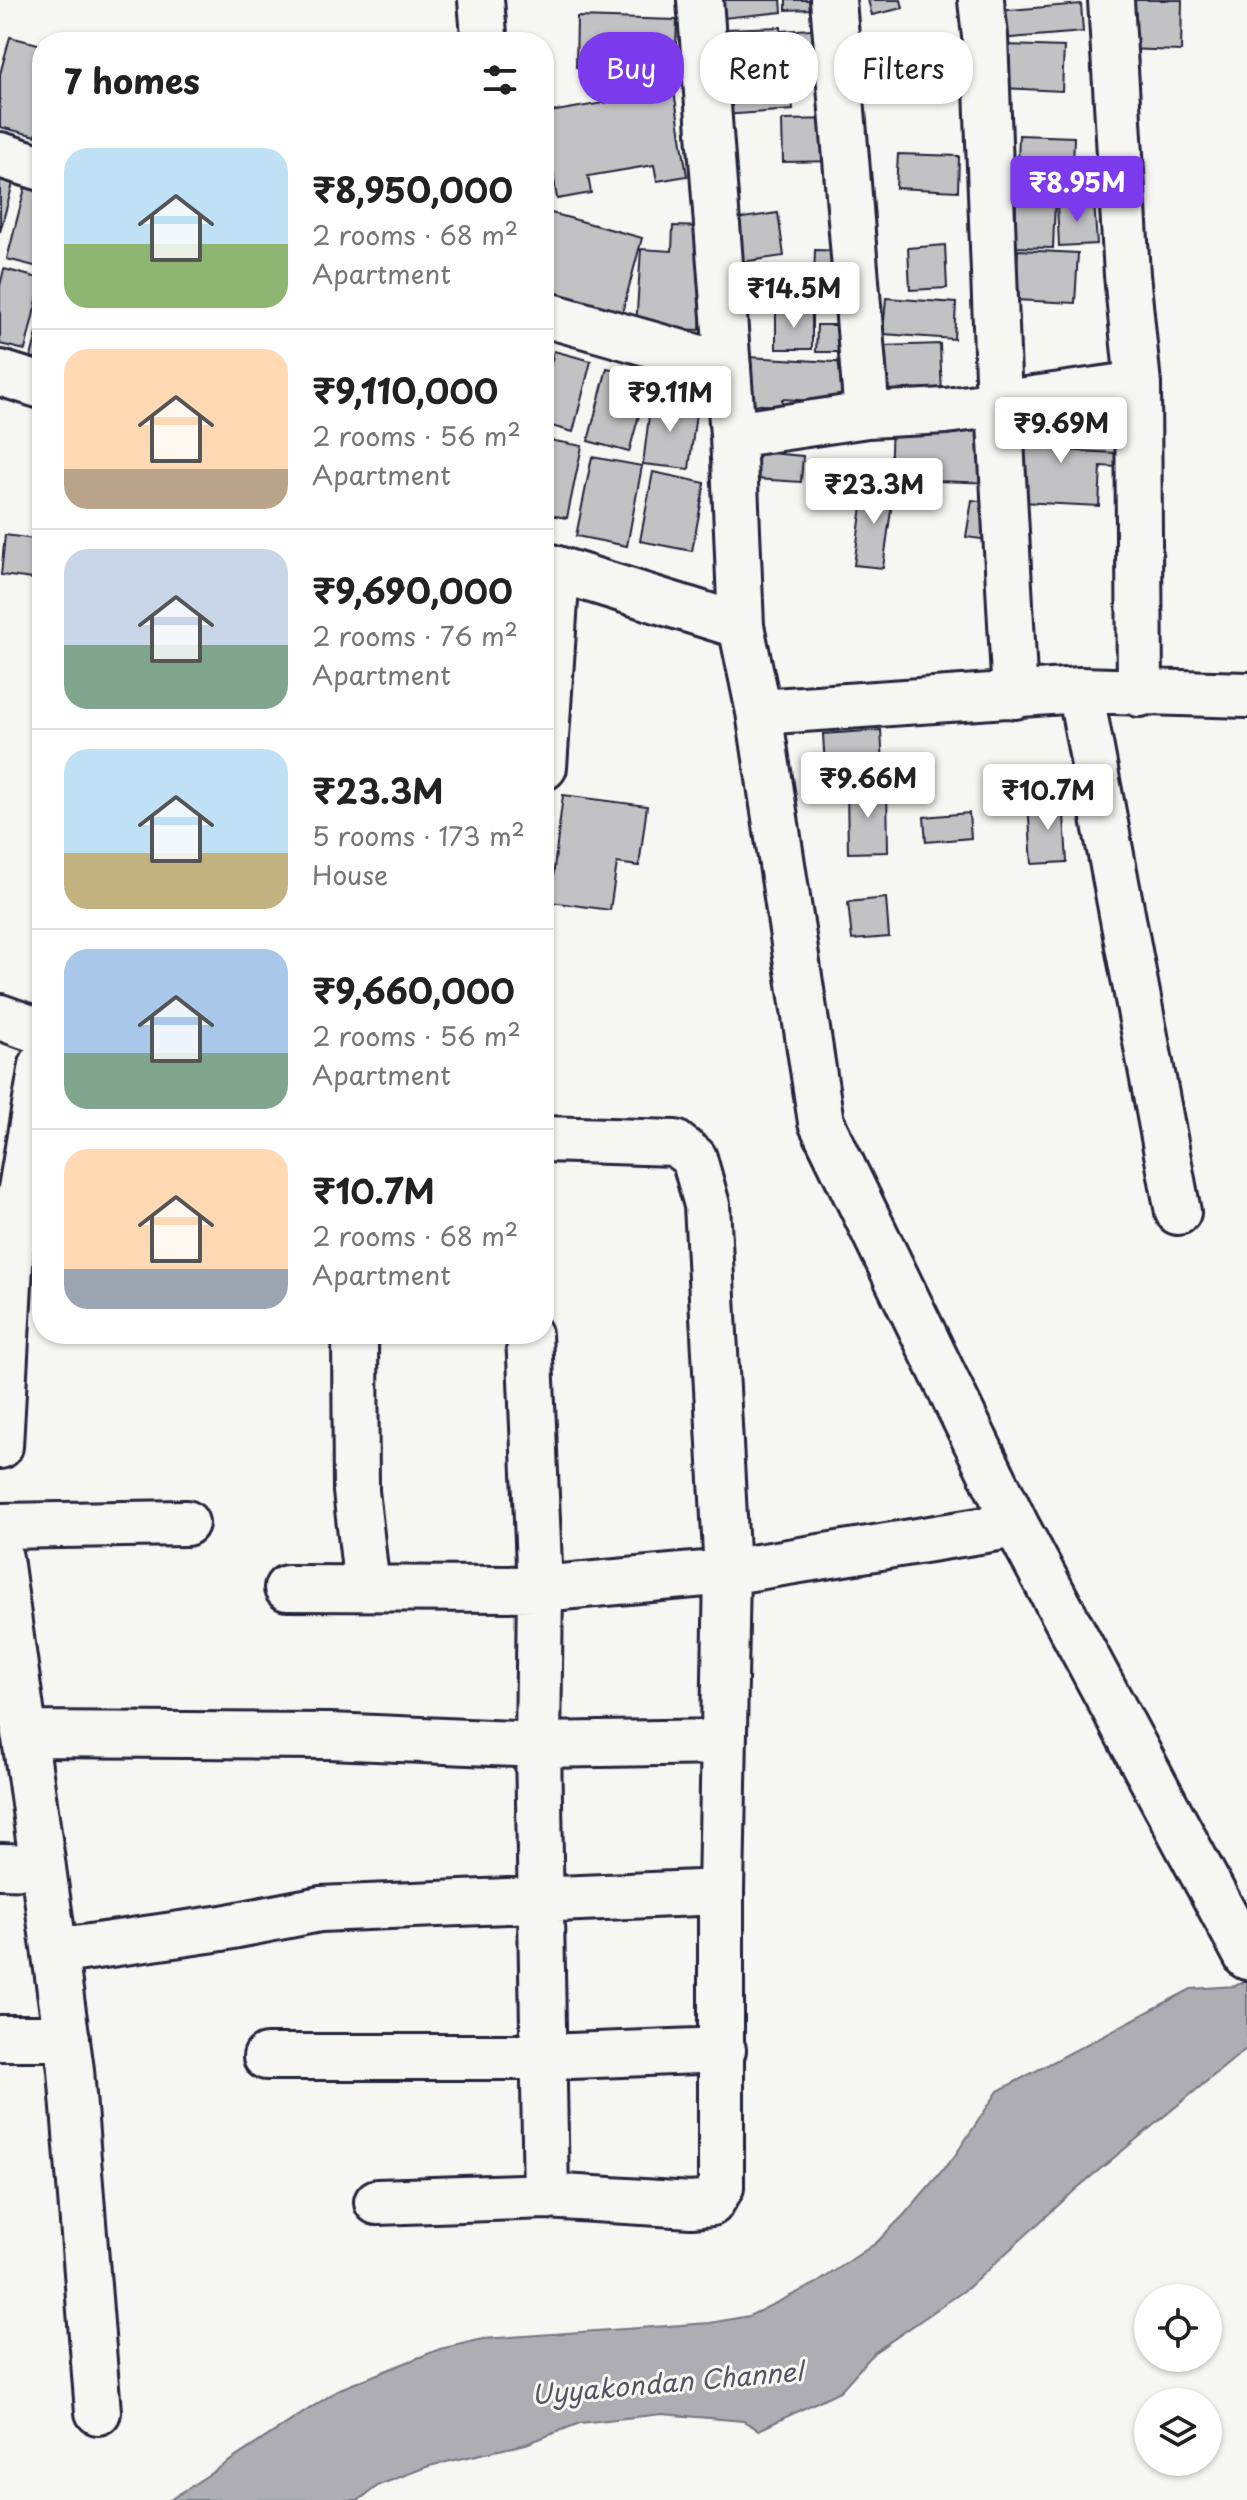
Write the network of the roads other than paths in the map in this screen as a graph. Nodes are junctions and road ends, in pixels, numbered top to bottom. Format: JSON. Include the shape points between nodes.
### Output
{"nodes":[{"id":1,"x":700,"y":0,"type":"edge"},
{"id":2,"x":833,"y":0,"type":"edge"},
{"id":3,"x":981,"y":0,"type":"edge"},
{"id":4,"x":1111,"y":0,"type":"edge"},
{"id":5,"x":0,"y":155,"type":"edge"},
{"id":6,"x":32,"y":165,"type":"edge"},
{"id":7,"x":554,"y":317,"type":"edge"},
{"id":8,"x":728,"y":366,"type":"junction"},
{"id":9,"x":0,"y":373,"type":"edge"},
{"id":10,"x":32,"y":383,"type":"edge"},
{"id":11,"x":1138,"y":384,"type":"junction"},
{"id":12,"x":999,"y":404,"type":"junction"},
{"id":13,"x":867,"y":415,"type":"junction"},
{"id":14,"x":733,"y":435,"type":"junction"},
{"id":15,"x":554,"y":568,"type":"edge"},
{"id":16,"x":741,"y":626,"type":"junction"},
{"id":17,"x":1080,"y":690,"type":"junction"},
{"id":18,"x":1140,"y":694,"type":"junction"},
{"id":19,"x":1247,"y":695,"type":"edge"},
{"id":20,"x":1015,"y":696,"type":"junction"},
{"id":21,"x":759,"y":712,"type":"junction"},
{"id":22,"x":0,"y":1017,"type":"edge"},
{"id":23,"x":32,"y":1028,"type":"edge"},
{"id":24,"x":32,"y":1124,"type":"edge"},
{"id":25,"x":554,"y":1139,"type":"edge"},
{"id":26,"x":1178,"y":1212,"type":"dead end"},
{"id":27,"x":355,"y":1344,"type":"edge"},
{"id":28,"x":529,"y":1344,"type":"edge"},
{"id":29,"x":0,"y":1446,"type":"edge"},
{"id":30,"x":186,"y":1523,"type":"dead end"},
{"id":31,"x":1016,"y":1525,"type":"junction"},
{"id":32,"x":0,"y":1526,"type":"edge"},
{"id":33,"x":0,"y":1558,"type":"edge"},
{"id":34,"x":727,"y":1572,"type":"junction"},
{"id":35,"x":287,"y":1588,"type":"dead end"},
{"id":36,"x":367,"y":1588,"type":"junction"},
{"id":37,"x":540,"y":1589,"type":"junction"},
{"id":38,"x":9,"y":1691,"type":"edge"},
{"id":39,"x":24,"y":1734,"type":"junction"},
{"id":40,"x":723,"y":1742,"type":"junction"},
{"id":41,"x":538,"y":1745,"type":"junction"},
{"id":42,"x":0,"y":1866,"type":"edge"},
{"id":43,"x":43,"y":1867,"type":"junction"},
{"id":44,"x":721,"y":1892,"type":"junction"},
{"id":45,"x":541,"y":1901,"type":"junction"},
{"id":46,"x":55,"y":1952,"type":"junction"},
{"id":47,"x":1247,"y":1957,"type":"edge"},
{"id":48,"x":0,"y":2038,"type":"edge"},
{"id":49,"x":67,"y":2038,"type":"junction"},
{"id":50,"x":723,"y":2050,"type":"junction"},
{"id":51,"x":266,"y":2057,"type":"dead end"},
{"id":52,"x":545,"y":2057,"type":"junction"},
{"id":53,"x":546,"y":2196,"type":"junction"},
{"id":54,"x":377,"y":2202,"type":"dead end"},
{"id":55,"x":98,"y":2412,"type":"dead end"}],
"edges":[{"from":1,"to":8,"type":"street"},
{"from":2,"to":13,"type":"street"},
{"from":3,"to":12,"type":"street"},
{"from":4,"to":11,"type":"street"},
{"from":5,"to":6,"type":"street"},
{"from":7,"to":8,"type":"street"},
{"from":8,"to":14,"type":"street"},
{"from":9,"to":10,"type":"street"},
{"from":11,"to":12,"type":"street"},
{"from":11,"to":18,"type":"street"},
{"from":12,"to":13,"type":"street"},
{"from":12,"to":20,"type":"street"},
{"from":13,"to":14,"type":"street"},
{"from":14,"to":16,"type":"street"},
{"from":15,"to":16,"type":"street"},
{"from":16,"to":21,"type":"street"},
{"from":17,"to":18,"type":"street"},
{"from":17,"to":20,"type":"street"},
{"from":17,"to":26,"type":"street"},
{"from":18,"to":19,"type":"street"},
{"from":20,"to":21,"type":"street"},
{"from":21,"to":31,"type":"street","via":[[821,1122]]},
{"from":22,"to":23,"type":"street"},
{"from":24,"to":29,"type":"street","via":[[11,1248]]},
{"from":25,"to":34,"type":"street","via":[[675,1143],[694,1158],[707,1205]]},
{"from":27,"to":36,"type":"street","via":[[356,1491]]},
{"from":28,"to":37,"type":"street"},
{"from":30,"to":32,"type":"street"},
{"from":31,"to":34,"type":"street"},
{"from":31,"to":47,"type":"street"},
{"from":33,"to":38,"type":"street"},
{"from":34,"to":37,"type":"street"},
{"from":34,"to":40,"type":"street"},
{"from":35,"to":36,"type":"street"},
{"from":36,"to":37,"type":"street"},
{"from":37,"to":41,"type":"street"},
{"from":38,"to":39,"type":"street"},
{"from":39,"to":41,"type":"street","via":[[330,1736]]},
{"from":39,"to":43,"type":"street"},
{"from":40,"to":41,"type":"street"},
{"from":40,"to":44,"type":"street"},
{"from":41,"to":45,"type":"street"},
{"from":42,"to":43,"type":"street"},
{"from":43,"to":46,"type":"street"},
{"from":44,"to":45,"type":"street"},
{"from":44,"to":50,"type":"street"},
{"from":45,"to":46,"type":"street","via":[[320,1909]]},
{"from":45,"to":52,"type":"street"},
{"from":46,"to":49,"type":"street"},
{"from":48,"to":49,"type":"street"},
{"from":49,"to":55,"type":"street"},
{"from":50,"to":52,"type":"street"},
{"from":50,"to":53,"type":"street","via":[[723,2169],[721,2187],[711,2203]]},
{"from":51,"to":52,"type":"street"},
{"from":52,"to":53,"type":"street"},
{"from":53,"to":54,"type":"street"}]}
